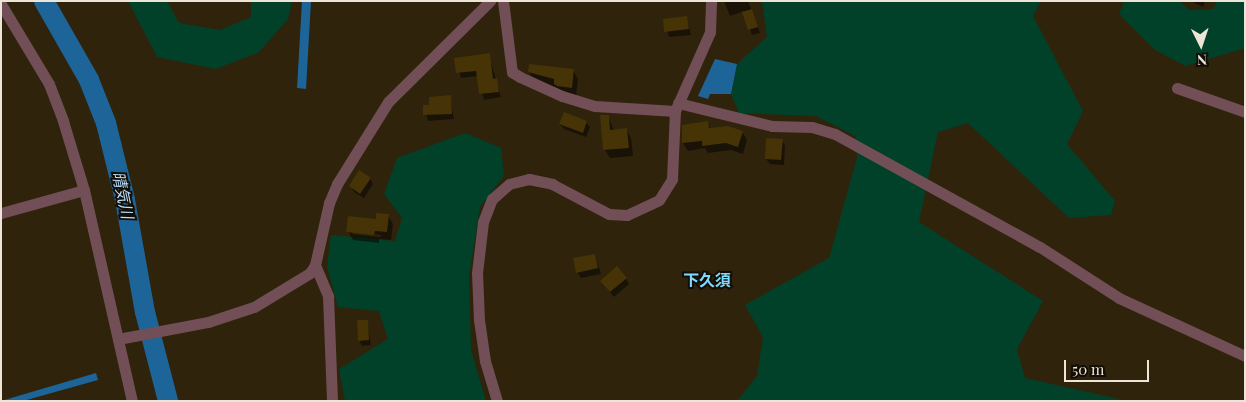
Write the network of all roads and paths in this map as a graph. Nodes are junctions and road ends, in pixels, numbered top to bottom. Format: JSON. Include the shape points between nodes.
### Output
{"nodes":[{"id":1,"x":490,"y":1,"type":"edge"},
{"id":2,"x":503,"y":1,"type":"edge"},
{"id":3,"x":710,"y":1,"type":"edge"},
{"id":4,"x":1,"y":4,"type":"edge"},
{"id":5,"x":1177,"y":88,"type":"dead end"},
{"id":6,"x":677,"y":107,"type":"junction"},
{"id":7,"x":1245,"y":112,"type":"edge"},
{"id":8,"x":84,"y":190,"type":"junction"},
{"id":9,"x":1,"y":213,"type":"edge"},
{"id":10,"x":315,"y":265,"type":"junction"},
{"id":11,"x":118,"y":340,"type":"junction"},
{"id":12,"x":1245,"y":356,"type":"edge"},
{"id":13,"x":132,"y":401,"type":"edge"},
{"id":14,"x":332,"y":401,"type":"edge"},
{"id":15,"x":497,"y":401,"type":"edge"}],
"edges":[{"from":1,"to":10,"type":"street","via":[[388,102],[337,184],[329,203]]},
{"from":2,"to":6,"type":"street","via":[[512,72],[520,78],[595,106]]},
{"from":3,"to":6,"type":"street","via":[[710,32]]},
{"from":4,"to":8,"type":"street","via":[[49,84]]},
{"from":5,"to":7,"type":"street"},
{"from":6,"to":12,"type":"street","via":[[772,126],[812,127],[835,134],[1040,248],[1119,298]]},
{"from":6,"to":15,"type":"street","via":[[672,178],[659,200],[641,210],[617,215],[603,213],[552,184],[538,180],[509,184],[492,199],[483,222],[477,274],[485,361]]},
{"from":8,"to":9,"type":"street"},
{"from":8,"to":11,"type":"street"},
{"from":10,"to":11,"type":"street","via":[[279,295],[254,307],[199,323]]},
{"from":10,"to":14,"type":"street","via":[[328,296]]},
{"from":11,"to":13,"type":"street"}]}
